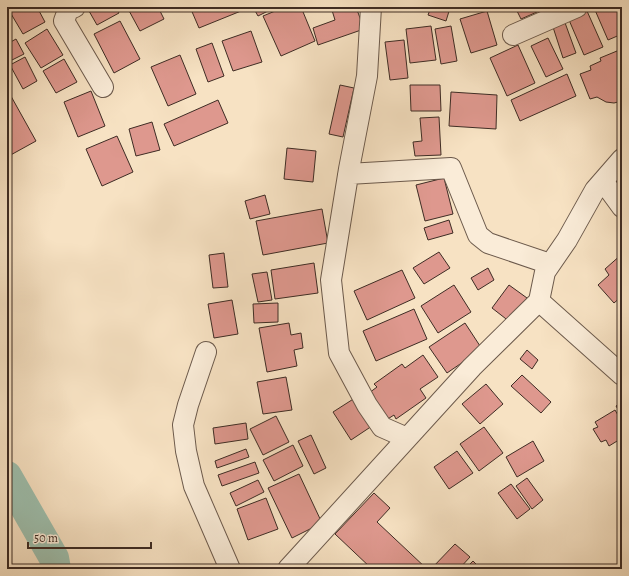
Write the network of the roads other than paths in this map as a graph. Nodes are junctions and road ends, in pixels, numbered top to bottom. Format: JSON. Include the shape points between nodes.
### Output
{"nodes":[{"id":1,"x":75,"y":7,"type":"edge"},
{"id":2,"x":371,"y":7,"type":"edge"},
{"id":3,"x":577,"y":7,"type":"edge"},
{"id":4,"x":513,"y":35,"type":"dead end"},
{"id":5,"x":104,"y":87,"type":"dead end"},
{"id":6,"x":622,"y":159,"type":"edge"},
{"id":7,"x":348,"y":174,"type":"junction"},
{"id":8,"x":603,"y":181,"type":"junction"},
{"id":9,"x":622,"y":207,"type":"edge"},
{"id":10,"x":550,"y":264,"type":"junction"},
{"id":11,"x":539,"y":302,"type":"junction"},
{"id":12,"x":206,"y":352,"type":"dead end"},
{"id":13,"x":622,"y":376,"type":"edge"},
{"id":14,"x":407,"y":438,"type":"junction"},
{"id":15,"x":230,"y":569,"type":"edge"},
{"id":16,"x":288,"y":569,"type":"edge"}],
"edges":[{"from":1,"to":5,"type":"street","via":[[68,10],[64,21]]},
{"from":2,"to":7,"type":"street","via":[[367,76]]},
{"from":3,"to":4,"type":"street"},
{"from":6,"to":8,"type":"street"},
{"from":7,"to":10,"type":"street","via":[[451,168],[478,235],[488,243]]},
{"from":7,"to":14,"type":"street","via":[[331,280],[339,353],[382,427]]},
{"from":8,"to":9,"type":"street"},
{"from":8,"to":10,"type":"street"},
{"from":10,"to":11,"type":"street","via":[[545,272]]},
{"from":11,"to":13,"type":"street"},
{"from":11,"to":14,"type":"street","via":[[472,367]]},
{"from":12,"to":15,"type":"street","via":[[183,425],[194,486]]},
{"from":14,"to":16,"type":"street"}]}
